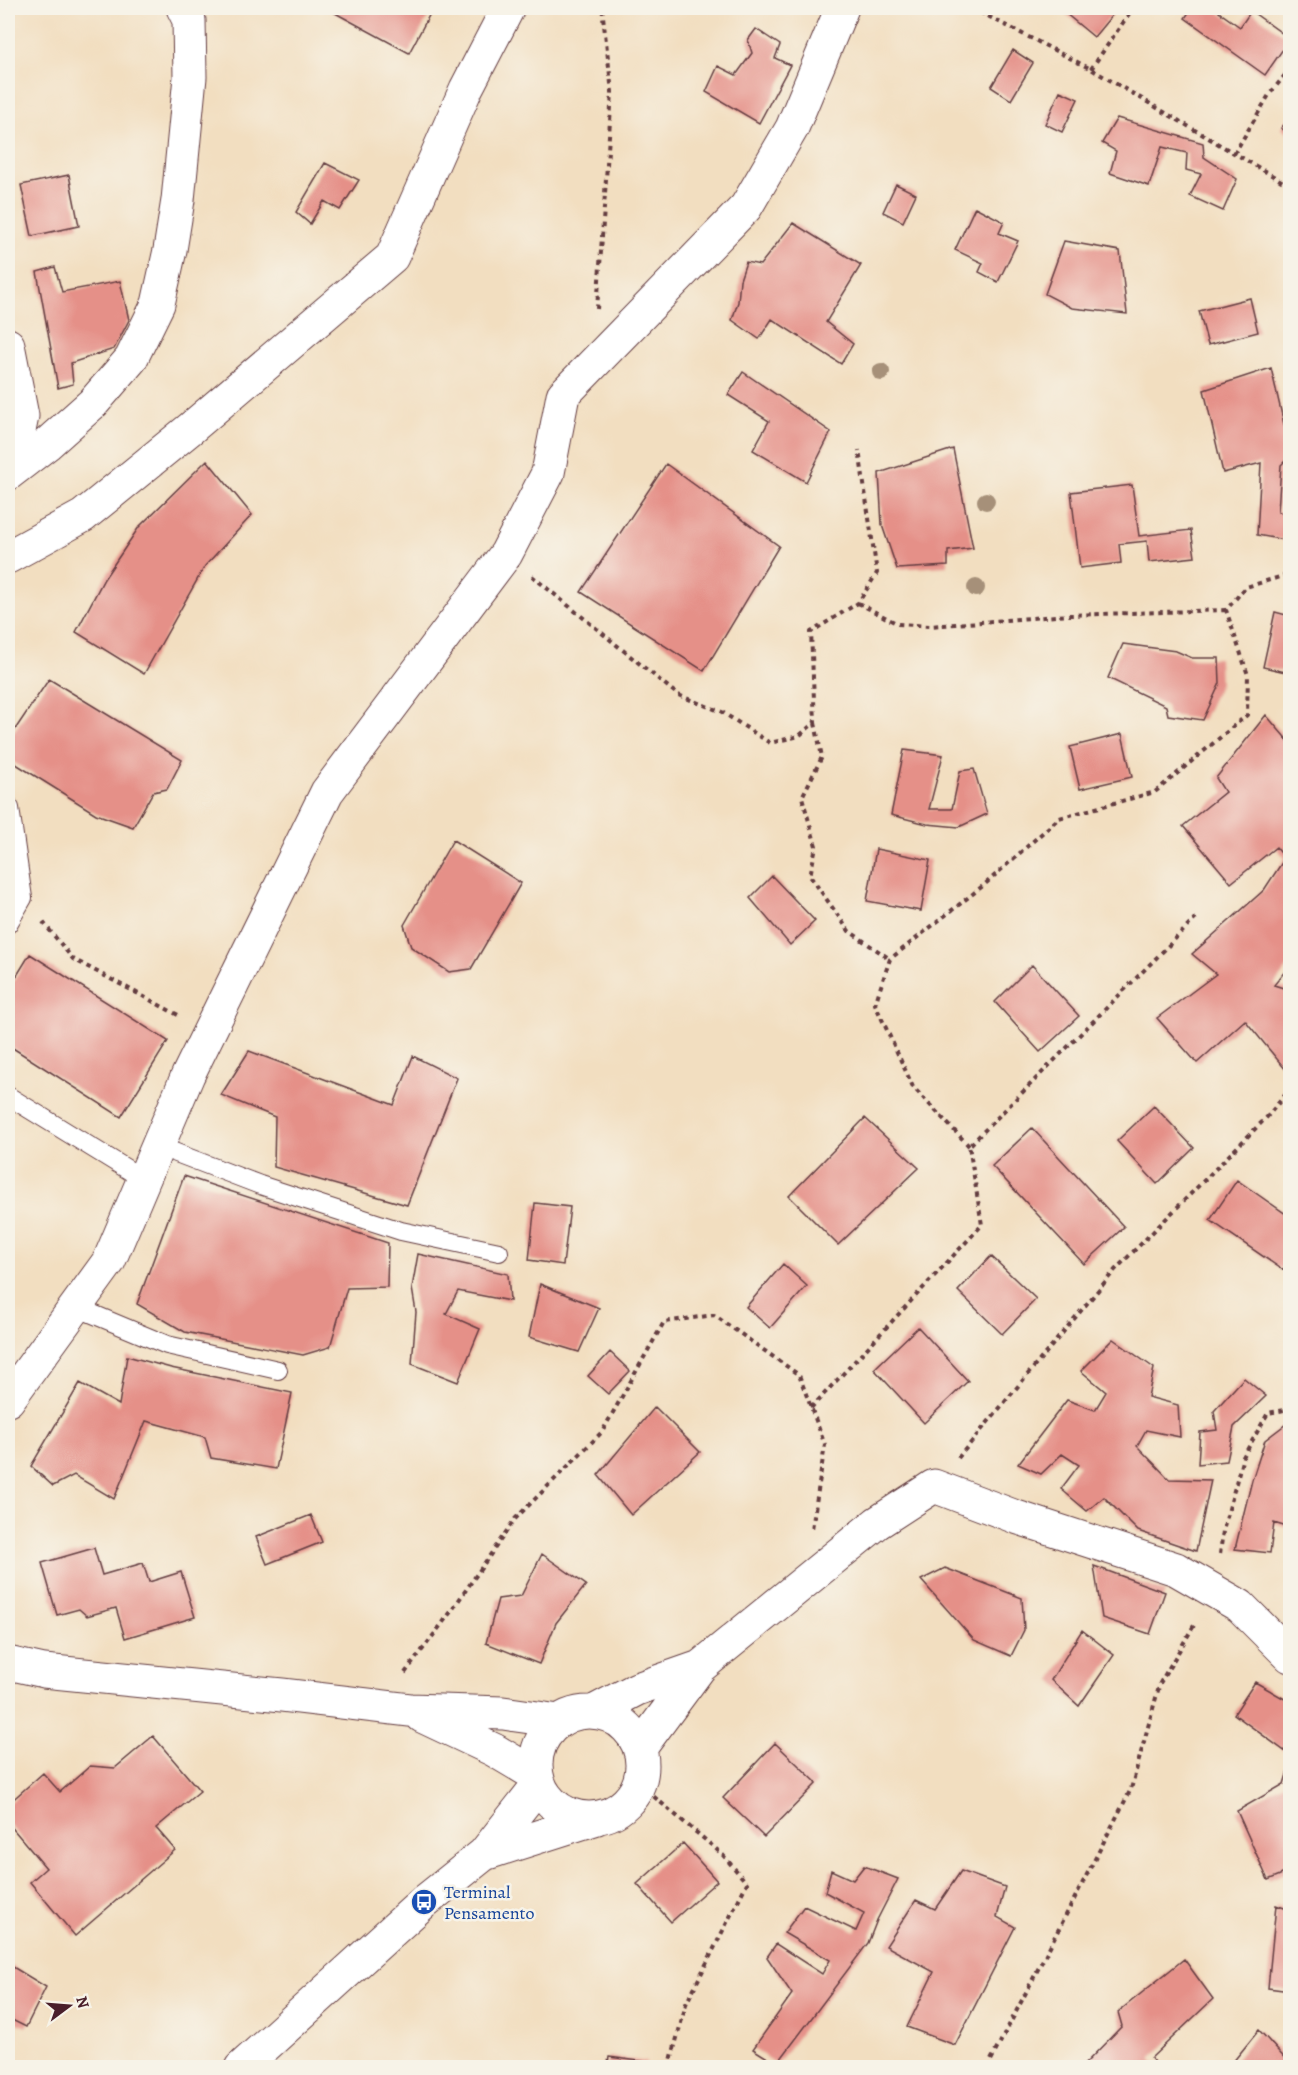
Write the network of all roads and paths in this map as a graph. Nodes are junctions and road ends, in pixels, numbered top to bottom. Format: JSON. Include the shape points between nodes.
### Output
{"nodes":[{"id":1,"x":183,"y":8,"type":"edge"},
{"id":2,"x":508,"y":8,"type":"edge"},
{"id":3,"x":602,"y":8,"type":"edge"},
{"id":4,"x":842,"y":8,"type":"edge"},
{"id":5,"x":972,"y":8,"type":"edge"},
{"id":6,"x":1133,"y":8,"type":"edge"},
{"id":7,"x":1091,"y":69,"type":"junction"},
{"id":8,"x":1290,"y":69,"type":"edge"},
{"id":9,"x":1234,"y":153,"type":"junction"},
{"id":10,"x":1290,"y":186,"type":"edge"},
{"id":11,"x":8,"y":345,"type":"edge"},
{"id":12,"x":594,"y":364,"type":"junction"},
{"id":13,"x":859,"y":450,"type":"dead end"},
{"id":14,"x":9,"y":473,"type":"edge"},
{"id":15,"x":506,"y":554,"type":"junction"},
{"id":16,"x":8,"y":557,"type":"edge"},
{"id":17,"x":1290,"y":574,"type":"edge"},
{"id":18,"x":858,"y":603,"type":"junction"},
{"id":19,"x":1226,"y":610,"type":"junction"},
{"id":20,"x":815,"y":722,"type":"junction"},
{"id":21,"x":8,"y":806,"type":"edge"},
{"id":22,"x":23,"y":898,"type":"junction"},
{"id":23,"x":1196,"y":918,"type":"dead end"},
{"id":24,"x":8,"y":924,"type":"edge"},
{"id":25,"x":890,"y":958,"type":"junction"},
{"id":26,"x":209,"y":1031,"type":"junction"},
{"id":27,"x":1290,"y":1089,"type":"edge"},
{"id":28,"x":8,"y":1096,"type":"edge"},
{"id":29,"x":158,"y":1146,"type":"junction"},
{"id":30,"x":969,"y":1146,"type":"junction"},
{"id":31,"x":143,"y":1179,"type":"junction"},
{"id":32,"x":499,"y":1252,"type":"dead end"},
{"id":33,"x":76,"y":1307,"type":"junction"},
{"id":34,"x":278,"y":1370,"type":"dead end"},
{"id":35,"x":8,"y":1400,"type":"edge"},
{"id":36,"x":811,"y":1408,"type":"junction"},
{"id":37,"x":1290,"y":1409,"type":"edge"},
{"id":38,"x":934,"y":1486,"type":"junction"},
{"id":39,"x":803,"y":1583,"type":"junction"},
{"id":40,"x":1215,"y":1592,"type":"junction"},
{"id":41,"x":1290,"y":1656,"type":"edge"},
{"id":42,"x":8,"y":1663,"type":"edge"},
{"id":43,"x":700,"y":1667,"type":"junction"},
{"id":44,"x":395,"y":1708,"type":"junction"},
{"id":45,"x":595,"y":1711,"type":"junction"},
{"id":46,"x":559,"y":1720,"type":"junction"},
{"id":47,"x":640,"y":1748,"type":"junction"},
{"id":48,"x":538,"y":1779,"type":"junction"},
{"id":49,"x":639,"y":1784,"type":"junction"},
{"id":50,"x":598,"y":1818,"type":"junction"},
{"id":51,"x":484,"y":1854,"type":"junction"},
{"id":52,"x":241,"y":2067,"type":"edge"},
{"id":53,"x":669,"y":2067,"type":"edge"},
{"id":54,"x":987,"y":2067,"type":"edge"}],
"edges":[{"from":1,"to":14,"type":"street","via":[[189,20],[190,77],[178,200],[158,304],[131,359],[93,403]]},
{"from":2,"to":16,"type":"street","via":[[466,90],[392,257],[83,516]]},
{"from":3,"to":12,"type":"path","via":[[612,92]]},
{"from":4,"to":12,"type":"street","via":[[792,128],[746,207]]},
{"from":5,"to":7,"type":"path"},
{"from":6,"to":7,"type":"path"},
{"from":7,"to":9,"type":"path"},
{"from":8,"to":9,"type":"path","via":[[1269,95]]},
{"from":9,"to":10,"type":"path"},
{"from":11,"to":14,"type":"street","via":[[22,416]]},
{"from":12,"to":15,"type":"street","via":[[563,395],[548,473]]},
{"from":13,"to":18,"type":"path","via":[[877,573]]},
{"from":15,"to":20,"type":"path","via":[[678,695],[722,712],[770,743],[799,736]]},
{"from":15,"to":26,"type":"street","via":[[327,792]]},
{"from":17,"to":19,"type":"path","via":[[1246,587]]},
{"from":18,"to":19,"type":"path","via":[[897,624],[930,626],[1069,615]]},
{"from":18,"to":20,"type":"path","via":[[811,632]]},
{"from":19,"to":25,"type":"path","via":[[1248,675],[1247,715],[1155,792],[1059,818],[984,885]]},
{"from":20,"to":25,"type":"path","via":[[822,757],[802,797],[816,846],[810,876],[849,932]]},
{"from":21,"to":22,"type":"lane"},
{"from":22,"to":24,"type":"lane"},
{"from":22,"to":26,"type":"path","via":[[73,960]]},
{"from":23,"to":30,"type":"path"},
{"from":25,"to":30,"type":"path","via":[[875,1004],[912,1087]]},
{"from":26,"to":29,"type":"street"},
{"from":27,"to":38,"type":"path","via":[[1115,1270]]},
{"from":28,"to":31,"type":"lane"},
{"from":29,"to":31,"type":"street"},
{"from":29,"to":32,"type":"lane","via":[[400,1232]]},
{"from":30,"to":36,"type":"path","via":[[982,1225]]},
{"from":31,"to":33,"type":"street","via":[[109,1261]]},
{"from":33,"to":34,"type":"lane","via":[[167,1345]]},
{"from":33,"to":35,"type":"street"},
{"from":36,"to":39,"type":"path","via":[[825,1445]]},
{"from":36,"to":44,"type":"path","via":[[799,1375],[714,1316],[664,1322],[602,1432],[515,1520],[450,1613]]},
{"from":37,"to":40,"type":"path","via":[[1268,1413],[1243,1457],[1223,1531]]},
{"from":38,"to":39,"type":"street","via":[[876,1524]]},
{"from":38,"to":40,"type":"street","via":[[1016,1518],[1176,1569]]},
{"from":39,"to":43,"type":"street"},
{"from":40,"to":41,"type":"street","via":[[1240,1606]]},
{"from":40,"to":54,"type":"path","via":[[1160,1683],[1131,1789]]},
{"from":42,"to":44,"type":"street","via":[[45,1671]]},
{"from":43,"to":45,"type":"street","via":[[637,1689]]},
{"from":43,"to":47,"type":"street"},
{"from":44,"to":46,"type":"street"},
{"from":44,"to":48,"type":"street","via":[[494,1749]]},
{"from":45,"to":46,"type":"street","via":[[570,1714]]},
{"from":45,"to":47,"type":"street","via":[[630,1730]]},
{"from":46,"to":48,"type":"street","via":[[540,1744],[536,1759]]},
{"from":47,"to":49,"type":"street","via":[[643,1766]]},
{"from":48,"to":50,"type":"street","via":[[547,1797],[569,1815]]},
{"from":48,"to":51,"type":"street"},
{"from":49,"to":50,"type":"street","via":[[630,1800],[615,1812]]},
{"from":49,"to":53,"type":"path","via":[[722,1854],[747,1883],[686,2004]]},
{"from":50,"to":51,"type":"street"},
{"from":51,"to":52,"type":"street","via":[[424,1902]]}]}
